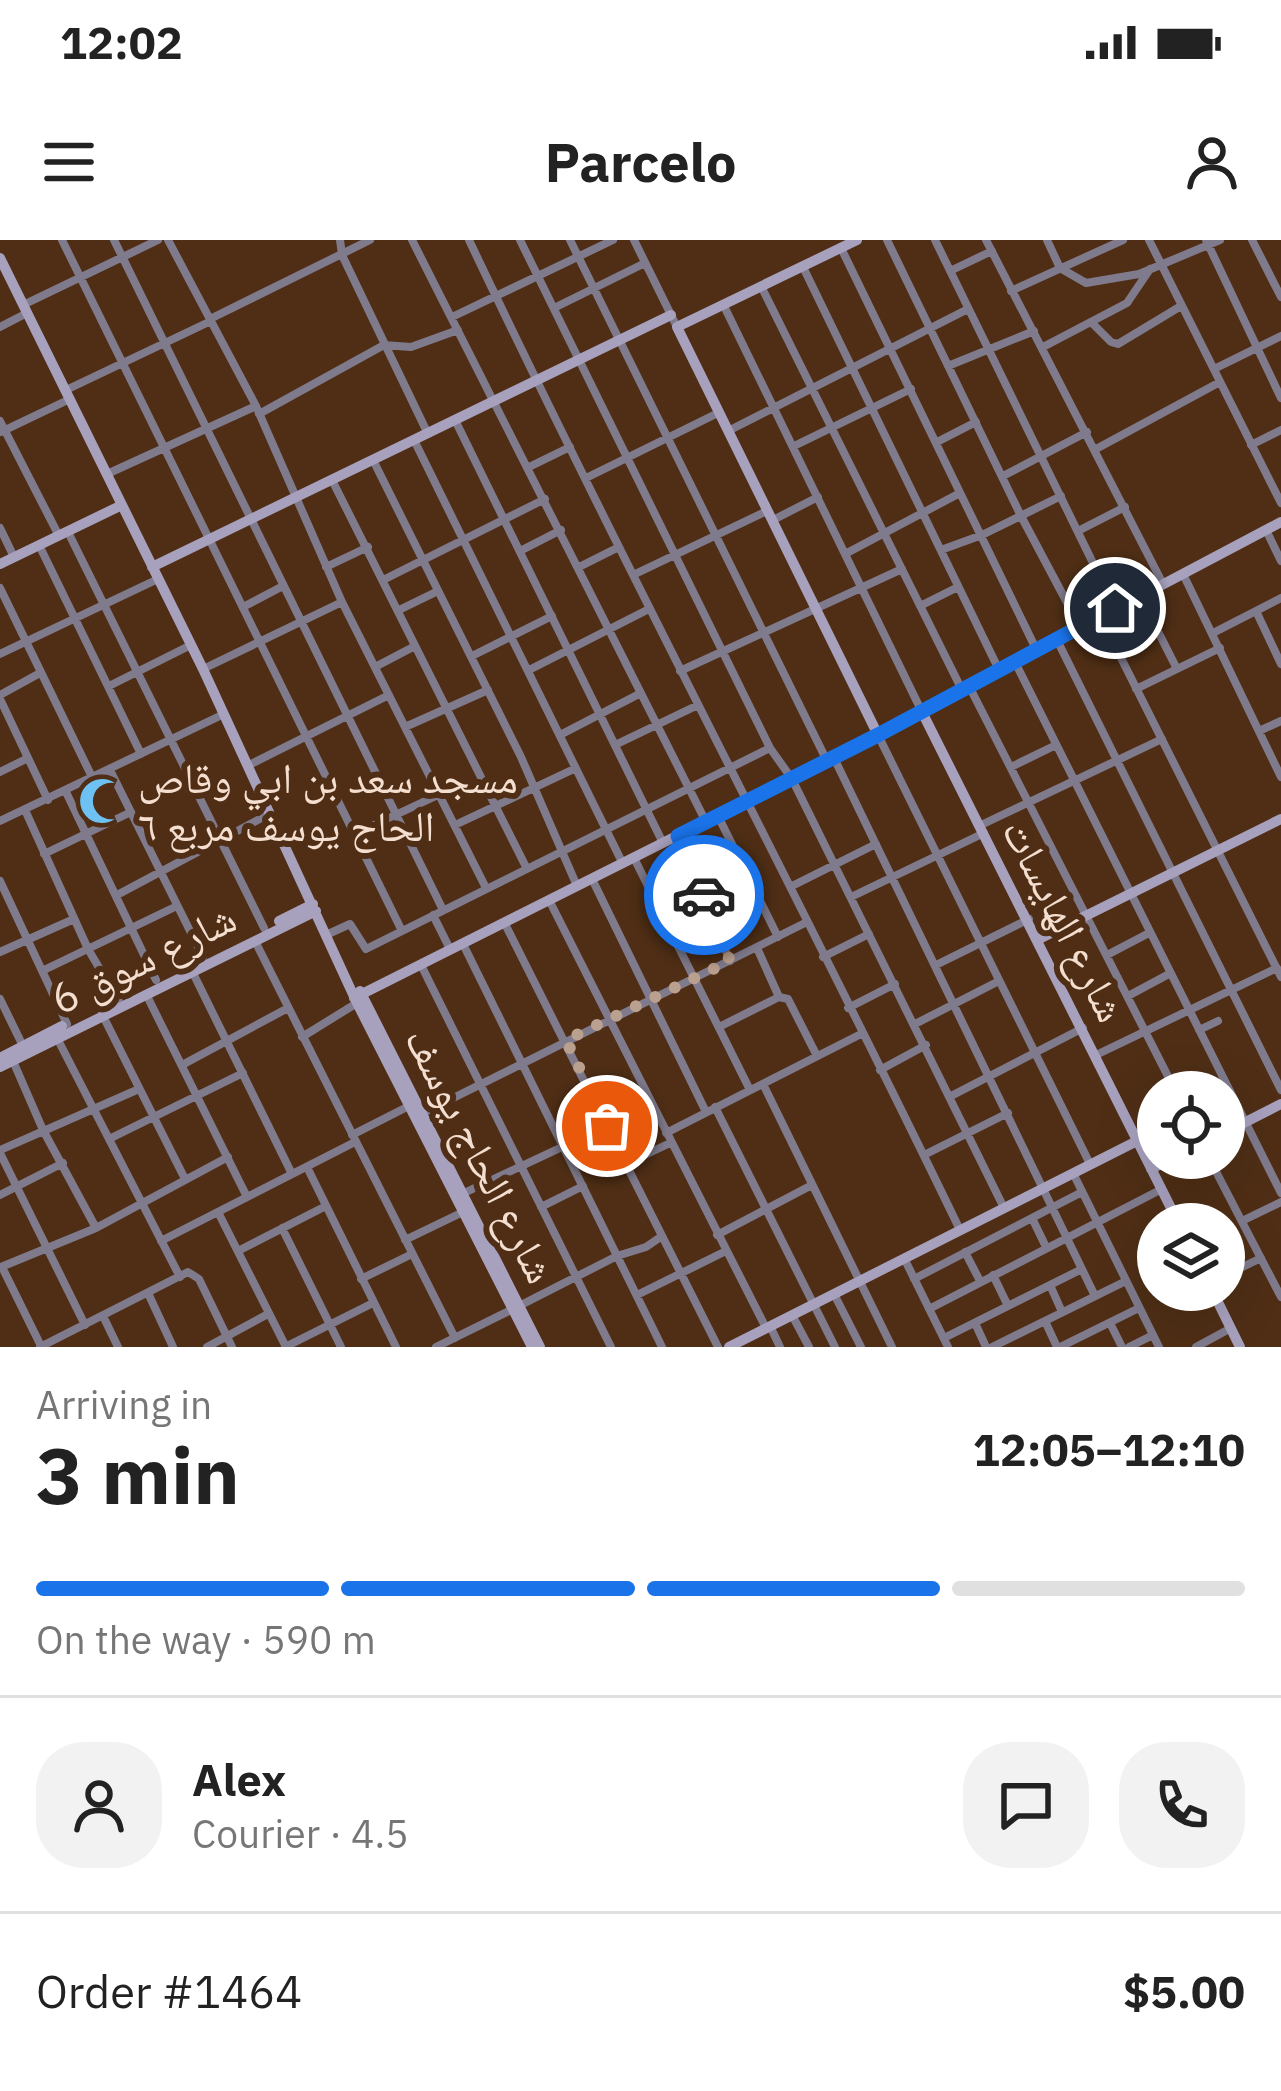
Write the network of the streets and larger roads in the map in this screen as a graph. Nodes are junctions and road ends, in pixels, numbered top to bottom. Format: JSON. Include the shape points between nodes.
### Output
{"nodes":[{"id":1,"x":62,"y":240,"type":"edge"},
{"id":2,"x":114,"y":240,"type":"edge"},
{"id":3,"x":158,"y":240,"type":"edge"},
{"id":4,"x":168,"y":240,"type":"edge"},
{"id":5,"x":340,"y":240,"type":"edge"},
{"id":6,"x":370,"y":240,"type":"edge"},
{"id":7,"x":412,"y":240,"type":"edge"},
{"id":8,"x":469,"y":240,"type":"edge"},
{"id":9,"x":520,"y":240,"type":"edge"},
{"id":10,"x":570,"y":240,"type":"edge"},
{"id":11,"x":613,"y":240,"type":"edge"},
{"id":12,"x":634,"y":240,"type":"edge"},
{"id":13,"x":856,"y":240,"type":"edge"},
{"id":14,"x":887,"y":240,"type":"edge"},
{"id":15,"x":934,"y":240,"type":"edge"},
{"id":16,"x":986,"y":240,"type":"edge"},
{"id":17,"x":1047,"y":240,"type":"edge"},
{"id":18,"x":1123,"y":240,"type":"edge"},
{"id":19,"x":1149,"y":240,"type":"edge"},
{"id":20,"x":1220,"y":240,"type":"edge"},
{"id":21,"x":1252,"y":240,"type":"edge"},
{"id":22,"x":1207,"y":243,"type":"edge"},
{"id":23,"x":1098,"y":245,"type":"edge"},
{"id":24,"x":841,"y":248,"type":"junction"},
{"id":25,"x":992,"y":251,"type":"junction"},
{"id":26,"x":342,"y":255,"type":"junction"},
{"id":27,"x":578,"y":256,"type":"junction"},
{"id":28,"x":122,"y":257,"type":"junction"},
{"id":29,"x":0,"y":258,"type":"edge"},
{"id":30,"x":645,"y":263,"type":"junction"},
{"id":31,"x":1161,"y":265,"type":"junction"},
{"id":32,"x":803,"y":266,"type":"junction"},
{"id":33,"x":1060,"y":268,"type":"junction"},
{"id":34,"x":1150,"y":269,"type":"junction"},
{"id":35,"x":950,"y":272,"type":"junction"},
{"id":36,"x":538,"y":275,"type":"junction"},
{"id":37,"x":80,"y":277,"type":"junction"},
{"id":38,"x":1277,"y":279,"type":"edge"},
{"id":39,"x":761,"y":286,"type":"junction"},
{"id":40,"x":594,"y":289,"type":"junction"},
{"id":41,"x":1011,"y":291,"type":"junction"},
{"id":42,"x":496,"y":296,"type":"junction"},
{"id":43,"x":1281,"y":297,"type":"edge"},
{"id":44,"x":723,"y":304,"type":"junction"},
{"id":45,"x":1181,"y":306,"type":"junction"},
{"id":46,"x":554,"y":308,"type":"junction"},
{"id":47,"x":25,"y":309,"type":"junction"},
{"id":48,"x":968,"y":309,"type":"junction"},
{"id":49,"x":452,"y":317,"type":"junction"},
{"id":50,"x":210,"y":320,"type":"junction"},
{"id":51,"x":674,"y":321,"type":"junction"},
{"id":52,"x":1092,"y":323,"type":"junction"},
{"id":53,"x":0,"y":327,"type":"edge"},
{"id":54,"x":458,"y":329,"type":"junction"},
{"id":55,"x":930,"y":329,"type":"junction"},
{"id":56,"x":1034,"y":331,"type":"junction"},
{"id":57,"x":1281,"y":336,"type":"edge"},
{"id":58,"x":620,"y":340,"type":"junction"},
{"id":59,"x":163,"y":342,"type":"junction"},
{"id":60,"x":384,"y":345,"type":"junction"},
{"id":61,"x":1043,"y":346,"type":"junction"},
{"id":62,"x":1258,"y":347,"type":"junction"},
{"id":63,"x":892,"y":348,"type":"junction"},
{"id":64,"x":989,"y":349,"type":"junction"},
{"id":65,"x":123,"y":360,"type":"junction"},
{"id":66,"x":579,"y":360,"type":"junction"},
{"id":67,"x":949,"y":366,"type":"junction"},
{"id":68,"x":850,"y":368,"type":"junction"},
{"id":69,"x":1214,"y":369,"type":"junction"},
{"id":70,"x":538,"y":380,"type":"junction"},
{"id":71,"x":1220,"y":382,"type":"junction"},
{"id":72,"x":1278,"y":384,"type":"edge"},
{"id":73,"x":812,"y":388,"type":"junction"},
{"id":74,"x":911,"y":389,"type":"junction"},
{"id":75,"x":68,"y":394,"type":"junction"},
{"id":76,"x":1281,"y":398,"type":"edge"},
{"id":77,"x":495,"y":401,"type":"junction"},
{"id":78,"x":774,"y":407,"type":"junction"},
{"id":79,"x":872,"y":408,"type":"junction"},
{"id":80,"x":258,"y":410,"type":"junction"},
{"id":81,"x":718,"y":413,"type":"junction"},
{"id":82,"x":455,"y":420,"type":"junction"},
{"id":83,"x":976,"y":422,"type":"junction"},
{"id":84,"x":2,"y":428,"type":"edge"},
{"id":85,"x":832,"y":428,"type":"junction"},
{"id":86,"x":207,"y":429,"type":"junction"},
{"id":87,"x":1281,"y":430,"type":"edge"},
{"id":88,"x":727,"y":431,"type":"junction"},
{"id":89,"x":1087,"y":432,"type":"junction"},
{"id":90,"x":428,"y":434,"type":"junction"},
{"id":91,"x":668,"y":437,"type":"junction"},
{"id":92,"x":415,"y":440,"type":"junction"},
{"id":93,"x":937,"y":442,"type":"junction"},
{"id":94,"x":1251,"y":445,"type":"junction"},
{"id":95,"x":794,"y":446,"type":"junction"},
{"id":96,"x":570,"y":447,"type":"junction"},
{"id":97,"x":166,"y":448,"type":"junction"},
{"id":98,"x":1096,"y":449,"type":"junction"},
{"id":99,"x":1042,"y":457,"type":"junction"},
{"id":100,"x":627,"y":458,"type":"junction"},
{"id":101,"x":373,"y":460,"type":"junction"},
{"id":102,"x":530,"y":466,"type":"junction"},
{"id":103,"x":107,"y":474,"type":"junction"},
{"id":104,"x":1003,"y":476,"type":"junction"},
{"id":105,"x":586,"y":478,"type":"junction"},
{"id":106,"x":332,"y":480,"type":"junction"},
{"id":107,"x":961,"y":493,"type":"junction"},
{"id":108,"x":1061,"y":496,"type":"junction"},
{"id":109,"x":818,"y":497,"type":"junction"},
{"id":110,"x":294,"y":499,"type":"junction"},
{"id":111,"x":545,"y":499,"type":"junction"},
{"id":112,"x":1281,"y":503,"type":"edge"},
{"id":113,"x":122,"y":505,"type":"junction"},
{"id":114,"x":1125,"y":507,"type":"junction"},
{"id":115,"x":922,"y":513,"type":"junction"},
{"id":116,"x":769,"y":516,"type":"junction"},
{"id":117,"x":1021,"y":516,"type":"junction"},
{"id":118,"x":252,"y":519,"type":"junction"},
{"id":119,"x":504,"y":519,"type":"junction"},
{"id":120,"x":1281,"y":522,"type":"edge"},
{"id":121,"x":0,"y":528,"type":"edge"},
{"id":122,"x":561,"y":530,"type":"junction"},
{"id":123,"x":1266,"y":530,"type":"junction"},
{"id":124,"x":1078,"y":531,"type":"junction"},
{"id":125,"x":63,"y":532,"type":"junction"},
{"id":126,"x":885,"y":532,"type":"junction"},
{"id":127,"x":982,"y":535,"type":"junction"},
{"id":128,"x":716,"y":536,"type":"junction"},
{"id":129,"x":212,"y":538,"type":"junction"},
{"id":130,"x":464,"y":539,"type":"junction"},
{"id":131,"x":39,"y":544,"type":"junction"},
{"id":132,"x":368,"y":547,"type":"junction"},
{"id":133,"x":619,"y":547,"type":"junction"},
{"id":134,"x":940,"y":550,"type":"junction"},
{"id":135,"x":520,"y":551,"type":"junction"},
{"id":136,"x":845,"y":554,"type":"junction"},
{"id":137,"x":675,"y":555,"type":"junction"},
{"id":138,"x":14,"y":556,"type":"junction"},
{"id":139,"x":423,"y":561,"type":"junction"},
{"id":140,"x":1281,"y":561,"type":"edge"},
{"id":141,"x":0,"y":564,"type":"edge"},
{"id":142,"x":326,"y":567,"type":"junction"},
{"id":143,"x":579,"y":567,"type":"junction"},
{"id":144,"x":902,"y":568,"type":"junction"},
{"id":145,"x":155,"y":573,"type":"junction"},
{"id":146,"x":1183,"y":573,"type":"junction"},
{"id":147,"x":633,"y":575,"type":"junction"},
{"id":148,"x":385,"y":579,"type":"junction"},
{"id":149,"x":1163,"y":584,"type":"junction"},
{"id":150,"x":284,"y":586,"type":"junction"},
{"id":151,"x":958,"y":586,"type":"junction"},
{"id":152,"x":0,"y":588,"type":"edge"},
{"id":153,"x":863,"y":589,"type":"junction"},
{"id":154,"x":438,"y":591,"type":"junction"},
{"id":155,"x":1140,"y":596,"type":"junction"},
{"id":156,"x":1281,"y":598,"type":"edge"},
{"id":157,"x":343,"y":602,"type":"junction"},
{"id":158,"x":105,"y":604,"type":"junction"},
{"id":159,"x":920,"y":606,"type":"junction"},
{"id":160,"x":243,"y":607,"type":"junction"},
{"id":161,"x":1115,"y":608,"type":"junction"},
{"id":162,"x":649,"y":609,"type":"junction"},
{"id":163,"x":399,"y":610,"type":"junction"},
{"id":164,"x":816,"y":610,"type":"junction"},
{"id":165,"x":1256,"y":611,"type":"junction"},
{"id":166,"x":551,"y":616,"type":"junction"},
{"id":167,"x":1101,"y":616,"type":"junction"},
{"id":168,"x":75,"y":617,"type":"junction"},
{"id":169,"x":300,"y":621,"type":"junction"},
{"id":170,"x":1080,"y":627,"type":"junction"},
{"id":171,"x":609,"y":628,"type":"junction"},
{"id":172,"x":763,"y":631,"type":"junction"},
{"id":173,"x":1213,"y":633,"type":"junction"},
{"id":174,"x":512,"y":636,"type":"junction"},
{"id":175,"x":259,"y":640,"type":"junction"},
{"id":176,"x":1058,"y":640,"type":"junction"},
{"id":177,"x":26,"y":642,"type":"junction"},
{"id":178,"x":191,"y":646,"type":"junction"},
{"id":179,"x":415,"y":646,"type":"junction"},
{"id":180,"x":1220,"y":648,"type":"junction"},
{"id":181,"x":568,"y":650,"type":"junction"},
{"id":182,"x":722,"y":651,"type":"junction"},
{"id":183,"x":1036,"y":651,"type":"junction"},
{"id":184,"x":0,"y":654,"type":"edge"},
{"id":185,"x":472,"y":656,"type":"junction"},
{"id":186,"x":1015,"y":662,"type":"junction"},
{"id":187,"x":1281,"y":664,"type":"edge"},
{"id":188,"x":375,"y":667,"type":"junction"},
{"id":189,"x":203,"y":669,"type":"junction"},
{"id":190,"x":1177,"y":669,"type":"junction"},
{"id":191,"x":529,"y":670,"type":"junction"},
{"id":192,"x":999,"y":670,"type":"junction"},
{"id":193,"x":140,"y":671,"type":"junction"},
{"id":194,"x":680,"y":671,"type":"junction"},
{"id":195,"x":40,"y":673,"type":"junction"},
{"id":196,"x":109,"y":686,"type":"junction"},
{"id":197,"x":966,"y":688,"type":"junction"},
{"id":198,"x":488,"y":689,"type":"junction"},
{"id":199,"x":1136,"y":689,"type":"junction"},
{"id":200,"x":641,"y":693,"type":"junction"},
{"id":201,"x":389,"y":695,"type":"junction"},
{"id":202,"x":0,"y":697,"type":"edge"},
{"id":203,"x":696,"y":706,"type":"junction"},
{"id":204,"x":447,"y":709,"type":"junction"},
{"id":205,"x":922,"y":712,"type":"junction"},
{"id":206,"x":224,"y":714,"type":"junction"},
{"id":207,"x":600,"y":714,"type":"junction"},
{"id":208,"x":349,"y":717,"type":"junction"},
{"id":209,"x":1281,"y":721,"type":"edge"},
{"id":210,"x":657,"y":725,"type":"junction"},
{"id":211,"x":405,"y":727,"type":"junction"},
{"id":212,"x":1259,"y":731,"type":"junction"},
{"id":213,"x":560,"y":735,"type":"junction"},
{"id":214,"x":878,"y":735,"type":"junction"},
{"id":215,"x":306,"y":737,"type":"junction"},
{"id":216,"x":171,"y":739,"type":"junction"},
{"id":217,"x":1162,"y":739,"type":"junction"},
{"id":218,"x":615,"y":745,"type":"junction"},
{"id":219,"x":1056,"y":745,"type":"junction"},
{"id":220,"x":770,"y":748,"type":"junction"},
{"id":221,"x":141,"y":754,"type":"junction"},
{"id":222,"x":28,"y":758,"type":"junction"},
{"id":223,"x":831,"y":759,"type":"junction"},
{"id":224,"x":1116,"y":762,"type":"junction"},
{"id":225,"x":249,"y":765,"type":"junction"},
{"id":226,"x":1011,"y":766,"type":"junction"},
{"id":227,"x":574,"y":769,"type":"junction"},
{"id":228,"x":729,"y":769,"type":"junction"},
{"id":229,"x":110,"y":770,"type":"junction"},
{"id":230,"x":0,"y":772,"type":"edge"},
{"id":231,"x":1281,"y":777,"type":"edge"},
{"id":232,"x":93,"y":779,"type":"junction"},
{"id":233,"x":792,"y":779,"type":"junction"},
{"id":234,"x":1076,"y":782,"type":"junction"},
{"id":235,"x":535,"y":788,"type":"junction"},
{"id":236,"x":691,"y":788,"type":"junction"},
{"id":237,"x":66,"y":792,"type":"junction"},
{"id":238,"x":438,"y":795,"type":"junction"},
{"id":239,"x":48,"y":800,"type":"junction"},
{"id":240,"x":748,"y":800,"type":"junction"},
{"id":241,"x":1028,"y":800,"type":"junction"},
{"id":242,"x":494,"y":806,"type":"junction"},
{"id":243,"x":25,"y":810,"type":"junction"},
{"id":244,"x":131,"y":812,"type":"junction"},
{"id":245,"x":648,"y":812,"type":"junction"},
{"id":246,"x":271,"y":813,"type":"junction"},
{"id":247,"x":395,"y":814,"type":"junction"},
{"id":248,"x":712,"y":819,"type":"junction"},
{"id":249,"x":1281,"y":819,"type":"edge"},
{"id":250,"x":0,"y":821,"type":"edge"},
{"id":251,"x":455,"y":825,"type":"junction"},
{"id":252,"x":982,"y":829,"type":"junction"},
{"id":253,"x":607,"y":831,"type":"junction"},
{"id":254,"x":86,"y":834,"type":"junction"},
{"id":255,"x":355,"y":834,"type":"junction"},
{"id":256,"x":678,"y":836,"type":"junction"},
{"id":257,"x":220,"y":838,"type":"junction"},
{"id":258,"x":663,"y":843,"type":"junction"},
{"id":259,"x":876,"y":844,"type":"junction"},
{"id":260,"x":1219,"y":848,"type":"junction"},
{"id":261,"x":563,"y":852,"type":"junction"},
{"id":262,"x":44,"y":854,"type":"junction"},
{"id":263,"x":938,"y":856,"type":"junction"},
{"id":264,"x":628,"y":861,"type":"junction"},
{"id":265,"x":835,"y":864,"type":"junction"},
{"id":266,"x":527,"y":869,"type":"junction"},
{"id":267,"x":161,"y":872,"type":"junction"},
{"id":268,"x":1171,"y":872,"type":"junction"},
{"id":269,"x":892,"y":878,"type":"junction"},
{"id":270,"x":592,"y":879,"type":"junction"},
{"id":271,"x":0,"y":881,"type":"edge"},
{"id":272,"x":578,"y":886,"type":"junction"},
{"id":273,"x":792,"y":886,"type":"junction"},
{"id":274,"x":485,"y":888,"type":"junction"},
{"id":275,"x":1131,"y":893,"type":"junction"},
{"id":276,"x":117,"y":895,"type":"junction"},
{"id":277,"x":851,"y":896,"type":"junction"},
{"id":278,"x":549,"y":899,"type":"junction"},
{"id":279,"x":177,"y":906,"type":"junction"},
{"id":280,"x":315,"y":908,"type":"junction"},
{"id":281,"x":438,"y":912,"type":"junction"},
{"id":282,"x":1087,"y":916,"type":"junction"},
{"id":283,"x":74,"y":919,"type":"junction"},
{"id":284,"x":1028,"y":919,"type":"junction"},
{"id":285,"x":504,"y":922,"type":"junction"},
{"id":286,"x":807,"y":922,"type":"junction"},
{"id":287,"x":132,"y":928,"type":"junction"},
{"id":288,"x":264,"y":928,"type":"junction"},
{"id":289,"x":402,"y":931,"type":"junction"},
{"id":290,"x":1149,"y":933,"type":"junction"},
{"id":291,"x":869,"y":934,"type":"junction"},
{"id":292,"x":326,"y":935,"type":"junction"},
{"id":293,"x":778,"y":937,"type":"junction"},
{"id":294,"x":29,"y":939,"type":"junction"},
{"id":295,"x":1039,"y":939,"type":"junction"},
{"id":296,"x":254,"y":940,"type":"junction"},
{"id":297,"x":980,"y":943,"type":"junction"},
{"id":298,"x":456,"y":946,"type":"junction"},
{"id":299,"x":757,"y":948,"type":"junction"},
{"id":300,"x":88,"y":949,"type":"junction"},
{"id":301,"x":0,"y":952,"type":"edge"},
{"id":302,"x":1107,"y":955,"type":"junction"},
{"id":303,"x":823,"y":957,"type":"junction"},
{"id":304,"x":203,"y":958,"type":"junction"},
{"id":305,"x":730,"y":961,"type":"junction"},
{"id":306,"x":421,"y":964,"type":"junction"},
{"id":307,"x":935,"y":965,"type":"junction"},
{"id":308,"x":44,"y":970,"type":"junction"},
{"id":309,"x":191,"y":970,"type":"junction"},
{"id":310,"x":1279,"y":972,"type":"edge"},
{"id":311,"x":1169,"y":974,"type":"junction"},
{"id":312,"x":694,"y":976,"type":"junction"},
{"id":313,"x":156,"y":980,"type":"junction"},
{"id":314,"x":999,"y":981,"type":"junction"},
{"id":315,"x":896,"y":984,"type":"junction"},
{"id":316,"x":1231,"y":990,"type":"junction"},
{"id":317,"x":146,"y":993,"type":"junction"},
{"id":318,"x":1127,"y":996,"type":"junction"},
{"id":319,"x":779,"y":997,"type":"junction"},
{"id":320,"x":358,"y":998,"type":"junction"},
{"id":321,"x":650,"y":998,"type":"junction"},
{"id":322,"x":0,"y":1000,"type":"edge"},
{"id":323,"x":120,"y":1002,"type":"junction"},
{"id":324,"x":955,"y":1004,"type":"junction"},
{"id":325,"x":288,"y":1008,"type":"junction"},
{"id":326,"x":848,"y":1008,"type":"junction"},
{"id":327,"x":1189,"y":1011,"type":"junction"},
{"id":328,"x":102,"y":1014,"type":"junction"},
{"id":329,"x":608,"y":1020,"type":"junction"},
{"id":330,"x":1218,"y":1021,"type":"dead end"},
{"id":331,"x":67,"y":1024,"type":"junction"},
{"id":332,"x":915,"y":1024,"type":"junction"},
{"id":333,"x":719,"y":1027,"type":"junction"},
{"id":334,"x":1083,"y":1028,"type":"junction"},
{"id":335,"x":1145,"y":1030,"type":"junction"},
{"id":336,"x":1199,"y":1030,"type":"junction"},
{"id":337,"x":861,"y":1034,"type":"junction"},
{"id":338,"x":57,"y":1037,"type":"junction"},
{"id":339,"x":302,"y":1037,"type":"junction"},
{"id":340,"x":566,"y":1040,"type":"junction"},
{"id":341,"x":227,"y":1041,"type":"junction"},
{"id":342,"x":926,"y":1045,"type":"junction"},
{"id":343,"x":23,"y":1046,"type":"junction"},
{"id":344,"x":1033,"y":1053,"type":"junction"},
{"id":345,"x":1096,"y":1055,"type":"junction"},
{"id":346,"x":817,"y":1056,"type":"junction"},
{"id":347,"x":6,"y":1059,"type":"edge"},
{"id":348,"x":523,"y":1062,"type":"junction"},
{"id":349,"x":182,"y":1065,"type":"junction"},
{"id":350,"x":0,"y":1067,"type":"edge"},
{"id":351,"x":880,"y":1070,"type":"junction"},
{"id":352,"x":1166,"y":1071,"type":"edge"},
{"id":353,"x":1219,"y":1071,"type":"edge"},
{"id":354,"x":243,"y":1073,"type":"junction"},
{"id":355,"x":991,"y":1076,"type":"junction"},
{"id":356,"x":480,"y":1083,"type":"junction"},
{"id":357,"x":763,"y":1084,"type":"junction"},
{"id":358,"x":140,"y":1090,"type":"junction"},
{"id":359,"x":750,"y":1090,"type":"junction"},
{"id":360,"x":1281,"y":1090,"type":"edge"},
{"id":361,"x":197,"y":1095,"type":"junction"},
{"id":362,"x":951,"y":1096,"type":"junction"},
{"id":363,"x":1281,"y":1104,"type":"edge"},
{"id":364,"x":410,"y":1105,"type":"junction"},
{"id":365,"x":92,"y":1107,"type":"junction"},
{"id":366,"x":711,"y":1110,"type":"junction"},
{"id":367,"x":423,"y":1113,"type":"junction"},
{"id":368,"x":1009,"y":1113,"type":"junction"},
{"id":369,"x":154,"y":1117,"type":"junction"},
{"id":370,"x":1245,"y":1122,"type":"edge"},
{"id":371,"x":1245,"y":1125,"type":"edge"},
{"id":372,"x":607,"y":1126,"type":"junction"},
{"id":373,"x":43,"y":1130,"type":"junction"},
{"id":374,"x":968,"y":1133,"type":"junction"},
{"id":375,"x":354,"y":1138,"type":"junction"},
{"id":376,"x":668,"y":1138,"type":"junction"},
{"id":377,"x":1137,"y":1138,"type":"edge"},
{"id":378,"x":109,"y":1139,"type":"junction"},
{"id":379,"x":1137,"y":1141,"type":"edge"},
{"id":380,"x":565,"y":1147,"type":"junction"},
{"id":381,"x":0,"y":1152,"type":"edge"},
{"id":382,"x":923,"y":1155,"type":"junction"},
{"id":383,"x":228,"y":1157,"type":"junction"},
{"id":384,"x":63,"y":1163,"type":"junction"},
{"id":385,"x":626,"y":1164,"type":"junction"},
{"id":386,"x":1090,"y":1165,"type":"junction"},
{"id":387,"x":307,"y":1168,"type":"junction"},
{"id":388,"x":522,"y":1168,"type":"junction"},
{"id":389,"x":1073,"y":1173,"type":"junction"},
{"id":390,"x":292,"y":1174,"type":"junction"},
{"id":391,"x":184,"y":1179,"type":"junction"},
{"id":392,"x":1156,"y":1179,"type":"edge"},
{"id":393,"x":18,"y":1185,"type":"junction"},
{"id":394,"x":812,"y":1185,"type":"junction"},
{"id":395,"x":583,"y":1186,"type":"junction"},
{"id":396,"x":1046,"y":1187,"type":"junction"},
{"id":397,"x":1162,"y":1189,"type":"junction"},
{"id":398,"x":1082,"y":1192,"type":"junction"},
{"id":399,"x":464,"y":1193,"type":"junction"},
{"id":400,"x":0,"y":1195,"type":"edge"},
{"id":401,"x":248,"y":1197,"type":"junction"},
{"id":402,"x":1281,"y":1197,"type":"edge"},
{"id":403,"x":141,"y":1201,"type":"junction"},
{"id":404,"x":1169,"y":1203,"type":"edge"},
{"id":405,"x":326,"y":1206,"type":"junction"},
{"id":406,"x":541,"y":1207,"type":"junction"},
{"id":407,"x":1053,"y":1207,"type":"junction"},
{"id":408,"x":1004,"y":1208,"type":"junction"},
{"id":409,"x":764,"y":1210,"type":"junction"},
{"id":410,"x":465,"y":1211,"type":"junction"},
{"id":411,"x":218,"y":1212,"type":"junction"},
{"id":412,"x":1032,"y":1218,"type":"junction"},
{"id":413,"x":1245,"y":1219,"type":"edge"},
{"id":414,"x":1096,"y":1223,"type":"junction"},
{"id":415,"x":1245,"y":1227,"type":"edge"},
{"id":416,"x":96,"y":1228,"type":"junction"},
{"id":417,"x":282,"y":1228,"type":"junction"},
{"id":418,"x":959,"y":1230,"type":"junction"},
{"id":419,"x":662,"y":1235,"type":"junction"},
{"id":420,"x":717,"y":1235,"type":"junction"},
{"id":421,"x":1066,"y":1237,"type":"junction"},
{"id":422,"x":405,"y":1240,"type":"junction"},
{"id":423,"x":161,"y":1241,"type":"junction"},
{"id":424,"x":48,"y":1246,"type":"junction"},
{"id":425,"x":1046,"y":1247,"type":"junction"},
{"id":426,"x":238,"y":1251,"type":"junction"},
{"id":427,"x":726,"y":1251,"type":"junction"},
{"id":428,"x":965,"y":1252,"type":"junction"},
{"id":429,"x":412,"y":1255,"type":"junction"},
{"id":430,"x":617,"y":1256,"type":"junction"},
{"id":431,"x":904,"y":1258,"type":"junction"},
{"id":432,"x":1261,"y":1258,"type":"junction"},
{"id":433,"x":1,"y":1266,"type":"edge"},
{"id":434,"x":1245,"y":1266,"type":"edge"},
{"id":435,"x":1082,"y":1269,"type":"junction"},
{"id":436,"x":681,"y":1273,"type":"junction"},
{"id":437,"x":993,"y":1275,"type":"junction"},
{"id":438,"x":180,"y":1277,"type":"junction"},
{"id":439,"x":576,"y":1277,"type":"junction"},
{"id":440,"x":914,"y":1279,"type":"junction"},
{"id":441,"x":361,"y":1280,"type":"junction"},
{"id":442,"x":859,"y":1281,"type":"junction"},
{"id":443,"x":1126,"y":1281,"type":"junction"},
{"id":444,"x":980,"y":1282,"type":"junction"},
{"id":445,"x":1049,"y":1286,"type":"junction"},
{"id":446,"x":148,"y":1293,"type":"junction"},
{"id":447,"x":834,"y":1294,"type":"junction"},
{"id":448,"x":637,"y":1295,"type":"junction"},
{"id":449,"x":1095,"y":1296,"type":"junction"},
{"id":450,"x":1281,"y":1298,"type":"edge"},
{"id":451,"x":374,"y":1303,"type":"junction"},
{"id":452,"x":814,"y":1304,"type":"junction"},
{"id":453,"x":1137,"y":1304,"type":"edge"},
{"id":454,"x":1008,"y":1306,"type":"junction"},
{"id":455,"x":516,"y":1307,"type":"junction"},
{"id":456,"x":929,"y":1309,"type":"junction"},
{"id":457,"x":1137,"y":1309,"type":"edge"},
{"id":458,"x":1141,"y":1311,"type":"edge"},
{"id":459,"x":1222,"y":1311,"type":"edge"},
{"id":460,"x":1062,"y":1312,"type":"junction"},
{"id":461,"x":268,"y":1314,"type":"junction"},
{"id":462,"x":792,"y":1315,"type":"junction"},
{"id":463,"x":103,"y":1316,"type":"junction"},
{"id":464,"x":1045,"y":1321,"type":"junction"},
{"id":465,"x":975,"y":1323,"type":"junction"},
{"id":466,"x":1110,"y":1323,"type":"junction"},
{"id":467,"x":330,"y":1324,"type":"junction"},
{"id":468,"x":85,"y":1325,"type":"junction"},
{"id":469,"x":768,"y":1327,"type":"junction"},
{"id":470,"x":1231,"y":1328,"type":"junction"},
{"id":471,"x":1153,"y":1335,"type":"junction"},
{"id":472,"x":226,"y":1336,"type":"junction"},
{"id":473,"x":455,"y":1338,"type":"junction"},
{"id":474,"x":750,"y":1342,"type":"edge"},
{"id":475,"x":946,"y":1342,"type":"edge"},
{"id":476,"x":1082,"y":1342,"type":"edge"},
{"id":477,"x":57,"y":1344,"type":"edge"},
{"id":478,"x":41,"y":1347,"type":"edge"},
{"id":479,"x":118,"y":1347,"type":"edge"},
{"id":480,"x":173,"y":1347,"type":"edge"},
{"id":481,"x":207,"y":1347,"type":"edge"},
{"id":482,"x":232,"y":1347,"type":"edge"},
{"id":483,"x":285,"y":1347,"type":"edge"},
{"id":484,"x":340,"y":1347,"type":"edge"},
{"id":485,"x":396,"y":1347,"type":"edge"},
{"id":486,"x":436,"y":1347,"type":"edge"},
{"id":487,"x":536,"y":1347,"type":"edge"},
{"id":488,"x":611,"y":1347,"type":"edge"},
{"id":489,"x":662,"y":1347,"type":"edge"},
{"id":490,"x":718,"y":1347,"type":"edge"},
{"id":491,"x":729,"y":1347,"type":"edge"},
{"id":492,"x":780,"y":1347,"type":"edge"},
{"id":493,"x":809,"y":1347,"type":"edge"},
{"id":494,"x":835,"y":1347,"type":"edge"},
{"id":495,"x":860,"y":1347,"type":"edge"},
{"id":496,"x":892,"y":1347,"type":"edge"},
{"id":497,"x":989,"y":1347,"type":"edge"},
{"id":498,"x":1059,"y":1347,"type":"edge"},
{"id":499,"x":1125,"y":1347,"type":"edge"},
{"id":500,"x":1159,"y":1347,"type":"edge"},
{"id":501,"x":1196,"y":1347,"type":"edge"},
{"id":502,"x":1240,"y":1347,"type":"edge"}],
"edges":[{"from":1,"to":37,"type":"street"},
{"from":2,"to":28,"type":"street"},
{"from":3,"to":28,"type":"street"},
{"from":4,"to":50,"type":"street"},
{"from":5,"to":26,"type":"street"},
{"from":6,"to":26,"type":"street"},
{"from":7,"to":49,"type":"street"},
{"from":8,"to":42,"type":"street"},
{"from":9,"to":36,"type":"street"},
{"from":10,"to":27,"type":"street"},
{"from":11,"to":27,"type":"street"},
{"from":12,"to":30,"type":"street"},
{"from":13,"to":24,"type":"street"},
{"from":14,"to":55,"type":"street"},
{"from":15,"to":35,"type":"street"},
{"from":16,"to":25,"type":"street"},
{"from":17,"to":33,"type":"street"},
{"from":18,"to":23,"type":"street"},
{"from":19,"to":31,"type":"street"},
{"from":20,"to":22,"type":"street"},
{"from":21,"to":38,"type":"street"},
{"from":22,"to":31,"type":"street"},
{"from":22,"to":62,"type":"street"},
{"from":23,"to":33,"type":"street"},
{"from":24,"to":32,"type":"street"},
{"from":24,"to":63,"type":"street"},
{"from":25,"to":35,"type":"street"},
{"from":25,"to":41,"type":"street"},
{"from":26,"to":50,"type":"street"},
{"from":26,"to":60,"type":"street"},
{"from":27,"to":36,"type":"street"},
{"from":27,"to":40,"type":"street"},
{"from":28,"to":37,"type":"street"},
{"from":28,"to":59,"type":"street"},
{"from":29,"to":47,"type":"street"},
{"from":30,"to":40,"type":"street"},
{"from":30,"to":51,"type":"street"},
{"from":31,"to":34,"type":"street"},
{"from":31,"to":45,"type":"street"},
{"from":32,"to":39,"type":"street"},
{"from":32,"to":68,"type":"street"},
{"from":33,"to":34,"type":"street","via":[[1086,284]]},
{"from":33,"to":41,"type":"street"},
{"from":34,"to":52,"type":"street","via":[[1132,299]]},
{"from":35,"to":48,"type":"street"},
{"from":36,"to":42,"type":"street"},
{"from":36,"to":46,"type":"street"},
{"from":37,"to":47,"type":"street"},
{"from":37,"to":65,"type":"street"},
{"from":38,"to":43,"type":"street"},
{"from":39,"to":44,"type":"street"},
{"from":39,"to":73,"type":"street"},
{"from":40,"to":46,"type":"street"},
{"from":40,"to":58,"type":"street"},
{"from":41,"to":56,"type":"street"},
{"from":42,"to":49,"type":"street"},
{"from":42,"to":70,"type":"street"},
{"from":44,"to":51,"type":"street"},
{"from":44,"to":78,"type":"street"},
{"from":45,"to":52,"type":"street","via":[[1118,344]]},
{"from":45,"to":69,"type":"street"},
{"from":46,"to":66,"type":"street"},
{"from":47,"to":53,"type":"street"},
{"from":47,"to":75,"type":"street"},
{"from":48,"to":55,"type":"street"},
{"from":48,"to":64,"type":"street"},
{"from":49,"to":54,"type":"street"},
{"from":50,"to":59,"type":"street"},
{"from":50,"to":80,"type":"street"},
{"from":51,"to":58,"type":"street"},
{"from":51,"to":81,"type":"street"},
{"from":52,"to":61,"type":"street"},
{"from":54,"to":60,"type":"street","via":[[411,347]]},
{"from":54,"to":77,"type":"street"},
{"from":55,"to":63,"type":"street"},
{"from":55,"to":67,"type":"street"},
{"from":56,"to":61,"type":"street"},
{"from":56,"to":64,"type":"street"},
{"from":57,"to":62,"type":"street"},
{"from":58,"to":66,"type":"street"},
{"from":58,"to":91,"type":"street"},
{"from":59,"to":65,"type":"street"},
{"from":59,"to":86,"type":"street"},
{"from":60,"to":80,"type":"street"},
{"from":60,"to":90,"type":"street"},
{"from":61,"to":89,"type":"street"},
{"from":62,"to":69,"type":"street"},
{"from":62,"to":72,"type":"street"},
{"from":63,"to":68,"type":"street"},
{"from":63,"to":74,"type":"street"},
{"from":64,"to":67,"type":"street"},
{"from":64,"to":99,"type":"street"},
{"from":65,"to":75,"type":"street"},
{"from":65,"to":97,"type":"street"},
{"from":66,"to":70,"type":"street"},
{"from":66,"to":100,"type":"street"},
{"from":67,"to":83,"type":"street"},
{"from":68,"to":73,"type":"street"},
{"from":68,"to":79,"type":"street"},
{"from":69,"to":71,"type":"street"},
{"from":70,"to":77,"type":"street"},
{"from":70,"to":96,"type":"street"},
{"from":71,"to":94,"type":"street"},
{"from":71,"to":98,"type":"street"},
{"from":72,"to":76,"type":"street"},
{"from":73,"to":78,"type":"street"},
{"from":73,"to":85,"type":"street"},
{"from":74,"to":79,"type":"street"},
{"from":74,"to":93,"type":"street"},
{"from":75,"to":84,"type":"street"},
{"from":75,"to":103,"type":"street"},
{"from":77,"to":82,"type":"street"},
{"from":77,"to":102,"type":"street"},
{"from":78,"to":88,"type":"street"},
{"from":78,"to":95,"type":"street"},
{"from":79,"to":85,"type":"street"},
{"from":79,"to":115,"type":"street"},
{"from":80,"to":86,"type":"street"},
{"from":80,"to":110,"type":"street"},
{"from":81,"to":88,"type":"street"},
{"from":81,"to":91,"type":"street"},
{"from":82,"to":90,"type":"street"},
{"from":82,"to":119,"type":"street"},
{"from":83,"to":93,"type":"street"},
{"from":83,"to":104,"type":"street"},
{"from":84,"to":125,"type":"street"},
{"from":85,"to":95,"type":"street"},
{"from":85,"to":126,"type":"street"},
{"from":86,"to":97,"type":"street"},
{"from":86,"to":118,"type":"street"},
{"from":87,"to":94,"type":"street"},
{"from":88,"to":116,"type":"street"},
{"from":89,"to":98,"type":"street"},
{"from":89,"to":99,"type":"street"},
{"from":90,"to":92,"type":"street"},
{"from":91,"to":100,"type":"street"},
{"from":91,"to":128,"type":"street"},
{"from":92,"to":101,"type":"street"},
{"from":92,"to":130,"type":"street"},
{"from":93,"to":107,"type":"street"},
{"from":94,"to":112,"type":"street"},
{"from":95,"to":109,"type":"street"},
{"from":96,"to":102,"type":"street"},
{"from":96,"to":105,"type":"street"},
{"from":97,"to":103,"type":"street"},
{"from":97,"to":129,"type":"street"},
{"from":98,"to":114,"type":"street"},
{"from":99,"to":104,"type":"street"},
{"from":99,"to":108,"type":"street"},
{"from":100,"to":105,"type":"street"},
{"from":100,"to":137,"type":"street"},
{"from":101,"to":106,"type":"street"},
{"from":101,"to":139,"type":"street"},
{"from":102,"to":111,"type":"street"},
{"from":103,"to":113,"type":"street"},
{"from":104,"to":117,"type":"street"},
{"from":105,"to":133,"type":"street"},
{"from":106,"to":110,"type":"street"},
{"from":106,"to":132,"type":"street"},
{"from":107,"to":115,"type":"street"},
{"from":107,"to":127,"type":"street"},
{"from":108,"to":117,"type":"street"},
{"from":108,"to":124,"type":"street"},
{"from":109,"to":116,"type":"street"},
{"from":109,"to":136,"type":"street"},
{"from":110,"to":118,"type":"street"},
{"from":110,"to":142,"type":"street"},
{"from":111,"to":119,"type":"street"},
{"from":111,"to":122,"type":"street"},
{"from":113,"to":125,"type":"street"},
{"from":113,"to":145,"type":"street"},
{"from":114,"to":124,"type":"street"},
{"from":114,"to":149,"type":"street"},
{"from":115,"to":126,"type":"street"},
{"from":115,"to":134,"type":"street"},
{"from":116,"to":128,"type":"street"},
{"from":116,"to":164,"type":"street"},
{"from":117,"to":127,"type":"street"},
{"from":117,"to":170,"type":"street"},
{"from":118,"to":129,"type":"street"},
{"from":118,"to":150,"type":"street"},
{"from":119,"to":130,"type":"street"},
{"from":119,"to":135,"type":"street"},
{"from":120,"to":123,"type":"street"},
{"from":121,"to":138,"type":"street"},
{"from":122,"to":135,"type":"street"},
{"from":122,"to":143,"type":"street"},
{"from":123,"to":140,"type":"street"},
{"from":123,"to":146,"type":"street"},
{"from":124,"to":161,"type":"street"},
{"from":125,"to":131,"type":"street"},
{"from":125,"to":158,"type":"street"},
{"from":126,"to":136,"type":"street"},
{"from":126,"to":144,"type":"street"},
{"from":127,"to":134,"type":"street"},
{"from":127,"to":183,"type":"street"},
{"from":128,"to":137,"type":"street"},
{"from":128,"to":172,"type":"street"},
{"from":129,"to":145,"type":"street"},
{"from":129,"to":160,"type":"street"},
{"from":130,"to":139,"type":"street"},
{"from":130,"to":174,"type":"street"},
{"from":131,"to":138,"type":"street"},
{"from":131,"to":168,"type":"street"},
{"from":132,"to":142,"type":"street"},
{"from":132,"to":148,"type":"street"},
{"from":133,"to":143,"type":"street"},
{"from":133,"to":147,"type":"street"},
{"from":134,"to":151,"type":"street"},
{"from":135,"to":166,"type":"street"},
{"from":136,"to":153,"type":"street"},
{"from":137,"to":147,"type":"street"},
{"from":137,"to":182,"type":"street"},
{"from":138,"to":141,"type":"street"},
{"from":139,"to":148,"type":"street"},
{"from":139,"to":154,"type":"street"},
{"from":142,"to":157,"type":"street"},
{"from":143,"to":171,"type":"street"},
{"from":144,"to":153,"type":"street"},
{"from":144,"to":159,"type":"street"},
{"from":145,"to":158,"type":"street"},
{"from":145,"to":178,"type":"street"},
{"from":146,"to":149,"type":"street"},
{"from":146,"to":173,"type":"street"},
{"from":147,"to":162,"type":"street"},
{"from":148,"to":163,"type":"street"},
{"from":149,"to":155,"type":"street"},
{"from":150,"to":160,"type":"street"},
{"from":150,"to":169,"type":"street"},
{"from":151,"to":159,"type":"street"},
{"from":151,"to":192,"type":"street"},
{"from":152,"to":177,"type":"street"},
{"from":153,"to":164,"type":"street"},
{"from":153,"to":205,"type":"street"},
{"from":154,"to":163,"type":"street"},
{"from":154,"to":185,"type":"street"},
{"from":155,"to":161,"type":"street"},
{"from":155,"to":190,"type":"street"},
{"from":156,"to":165,"type":"street"},
{"from":157,"to":169,"type":"street"},
{"from":157,"to":188,"type":"street"},
{"from":158,"to":168,"type":"street"},
{"from":158,"to":193,"type":"street"},
{"from":159,"to":197,"type":"street"},
{"from":160,"to":175,"type":"street"},
{"from":161,"to":167,"type":"street"},
{"from":162,"to":171,"type":"street"},
{"from":162,"to":194,"type":"street"},
{"from":163,"to":179,"type":"street"},
{"from":164,"to":172,"type":"street"},
{"from":164,"to":214,"type":"street"},
{"from":165,"to":173,"type":"street"},
{"from":165,"to":187,"type":"street"},
{"from":166,"to":174,"type":"street"},
{"from":166,"to":181,"type":"street"},
{"from":167,"to":170,"type":"street"},
{"from":167,"to":199,"type":"street"},
{"from":168,"to":177,"type":"street"},
{"from":168,"to":196,"type":"street"},
{"from":169,"to":175,"type":"street"},
{"from":169,"to":208,"type":"street"},
{"from":170,"to":176,"type":"street"},
{"from":171,"to":181,"type":"street"},
{"from":171,"to":200,"type":"street"},
{"from":172,"to":182,"type":"street"},
{"from":172,"to":223,"type":"street"},
{"from":173,"to":180,"type":"street"},
{"from":174,"to":185,"type":"street"},
{"from":174,"to":191,"type":"street"},
{"from":175,"to":189,"type":"street"},
{"from":175,"to":215,"type":"street"},
{"from":176,"to":183,"type":"street"},
{"from":176,"to":224,"type":"street"},
{"from":177,"to":184,"type":"street"},
{"from":177,"to":195,"type":"street"},
{"from":178,"to":189,"type":"street"},
{"from":178,"to":193,"type":"street"},
{"from":179,"to":188,"type":"street"},
{"from":179,"to":204,"type":"street"},
{"from":180,"to":190,"type":"street"},
{"from":180,"to":212,"type":"street"},
{"from":181,"to":191,"type":"street"},
{"from":181,"to":207,"type":"street"},
{"from":182,"to":194,"type":"street"},
{"from":182,"to":220,"type":"street"},
{"from":183,"to":186,"type":"street"},
{"from":185,"to":198,"type":"street"},
{"from":186,"to":192,"type":"street"},
{"from":186,"to":219,"type":"street"},
{"from":188,"to":201,"type":"street"},
{"from":189,"to":206,"type":"street"},
{"from":190,"to":199,"type":"street"},
{"from":191,"to":213,"type":"street"},
{"from":192,"to":197,"type":"street"},
{"from":193,"to":196,"type":"street"},
{"from":193,"to":216,"type":"street"},
{"from":194,"to":203,"type":"street"},
{"from":195,"to":202,"type":"street"},
{"from":195,"to":232,"type":"street"},
{"from":196,"to":221,"type":"street"},
{"from":197,"to":205,"type":"street"},
{"from":197,"to":226,"type":"street"},
{"from":198,"to":204,"type":"street"},
{"from":198,"to":235,"type":"street"},
{"from":199,"to":217,"type":"street"},
{"from":200,"to":207,"type":"street"},
{"from":200,"to":210,"type":"street"},
{"from":201,"to":208,"type":"street"},
{"from":201,"to":211,"type":"street"},
{"from":202,"to":222,"type":"street"},
{"from":203,"to":210,"type":"street"},
{"from":203,"to":228,"type":"street"},
{"from":204,"to":211,"type":"street"},
{"from":204,"to":242,"type":"street"},
{"from":205,"to":214,"type":"street"},
{"from":205,"to":252,"type":"street","name":"شارع الهايسات"},
{"from":206,"to":216,"type":"street"},
{"from":206,"to":225,"type":"street"},
{"from":207,"to":213,"type":"street"},
{"from":207,"to":218,"type":"street"},
{"from":208,"to":215,"type":"street"},
{"from":208,"to":247,"type":"street"},
{"from":209,"to":212,"type":"street"},
{"from":210,"to":218,"type":"street"},
{"from":210,"to":236,"type":"street"},
{"from":211,"to":238,"type":"street"},
{"from":212,"to":231,"type":"street"},
{"from":213,"to":227,"type":"street"},
{"from":214,"to":223,"type":"street"},
{"from":214,"to":263,"type":"street"},
{"from":215,"to":225,"type":"street"},
{"from":215,"to":255,"type":"street"},
{"from":216,"to":221,"type":"street"},
{"from":216,"to":257,"type":"street"},
{"from":217,"to":224,"type":"street"},
{"from":217,"to":260,"type":"street"},
{"from":218,"to":245,"type":"street"},
{"from":219,"to":226,"type":"street"},
{"from":219,"to":234,"type":"street"},
{"from":220,"to":228,"type":"street"},
{"from":220,"to":233,"type":"street"},
{"from":221,"to":229,"type":"street"},
{"from":222,"to":230,"type":"street"},
{"from":222,"to":239,"type":"street"},
{"from":223,"to":233,"type":"street"},
{"from":223,"to":259,"type":"street"},
{"from":224,"to":234,"type":"street"},
{"from":224,"to":268,"type":"street"},
{"from":225,"to":246,"type":"street"},
{"from":226,"to":241,"type":"street"},
{"from":227,"to":235,"type":"street"},
{"from":227,"to":253,"type":"street"},
{"from":228,"to":236,"type":"street"},
{"from":228,"to":240,"type":"street"},
{"from":229,"to":232,"type":"street"},
{"from":229,"to":244,"type":"street"},
{"from":232,"to":237,"type":"street"},
{"from":233,"to":240,"type":"street"},
{"from":233,"to":265,"type":"street"},
{"from":234,"to":241,"type":"street"},
{"from":234,"to":275,"type":"street"},
{"from":235,"to":242,"type":"street"},
{"from":235,"to":261,"type":"street"},
{"from":236,"to":245,"type":"street"},
{"from":236,"to":248,"type":"street"},
{"from":237,"to":239,"type":"street"},
{"from":237,"to":254,"type":"street"},
{"from":238,"to":247,"type":"street"},
{"from":238,"to":251,"type":"street"},
{"from":239,"to":243,"type":"street"},
{"from":240,"to":248,"type":"street"},
{"from":240,"to":273,"type":"street"},
{"from":241,"to":252,"type":"street"},
{"from":241,"to":282,"type":"street"},
{"from":242,"to":251,"type":"street"},
{"from":242,"to":266,"type":"street"},
{"from":243,"to":250,"type":"street"},
{"from":243,"to":262,"type":"street"},
{"from":244,"to":254,"type":"street"},
{"from":244,"to":267,"type":"street"},
{"from":245,"to":253,"type":"street"},
{"from":245,"to":258,"type":"street"},
{"from":246,"to":257,"type":"street"},
{"from":246,"to":280,"type":"street"},
{"from":247,"to":255,"type":"street"},
{"from":247,"to":281,"type":"street"},
{"from":248,"to":256,"type":"street"},
{"from":248,"to":293,"type":"street"},
{"from":249,"to":260,"type":"street"},
{"from":251,"to":274,"type":"street"},
{"from":252,"to":263,"type":"street"},
{"from":252,"to":284,"type":"street","name":"شارع الهايسات"},
{"from":253,"to":261,"type":"street"},
{"from":253,"to":264,"type":"street"},
{"from":254,"to":262,"type":"street"},
{"from":254,"to":276,"type":"street"},
{"from":255,"to":289,"type":"street"},
{"from":256,"to":258,"type":"street"},
{"from":256,"to":305,"type":"street"},
{"from":257,"to":267,"type":"street"},
{"from":257,"to":288,"type":"street"},
{"from":258,"to":264,"type":"street"},
{"from":259,"to":265,"type":"street"},
{"from":259,"to":269,"type":"street"},
{"from":260,"to":268,"type":"street"},
{"from":260,"to":310,"type":"street"},
{"from":261,"to":266,"type":"street"},
{"from":261,"to":272,"type":"street"},
{"from":262,"to":283,"type":"street"},
{"from":263,"to":269,"type":"street"},
{"from":263,"to":297,"type":"street"},
{"from":264,"to":270,"type":"street"},
{"from":264,"to":312,"type":"street"},
{"from":265,"to":273,"type":"street"},
{"from":265,"to":277,"type":"street"},
{"from":266,"to":274,"type":"street"},
{"from":267,"to":276,"type":"street"},
{"from":267,"to":279,"type":"street"},
{"from":268,"to":275,"type":"street"},
{"from":268,"to":316,"type":"street"},
{"from":269,"to":277,"type":"street"},
{"from":269,"to":307,"type":"street"},
{"from":270,"to":272,"type":"street"},
{"from":270,"to":321,"type":"street"},
{"from":271,"to":294,"type":"street"},
{"from":272,"to":278,"type":"street"},
{"from":273,"to":286,"type":"street"},
{"from":274,"to":281,"type":"street"},
{"from":275,"to":282,"type":"street"},
{"from":275,"to":290,"type":"street"},
{"from":276,"to":287,"type":"street"},
{"from":277,"to":291,"type":"street"},
{"from":278,"to":285,"type":"street"},
{"from":278,"to":329,"type":"street"},
{"from":279,"to":287,"type":"street"},
{"from":279,"to":304,"type":"street"},
{"from":280,"to":288,"type":"street","name":"شارع سوق 6"},
{"from":280,"to":292,"type":"street"},
{"from":280,"to":296,"type":"street","name":"شارع سوق 6"},
{"from":281,"to":289,"type":"street"},
{"from":281,"to":298,"type":"street"},
{"from":282,"to":295,"type":"street"},
{"from":282,"to":302,"type":"street"},
{"from":283,"to":294,"type":"street"},
{"from":283,"to":300,"type":"street"},
{"from":284,"to":295,"type":"street","name":"شارع الهايسات"},
{"from":284,"to":297,"type":"street"},
{"from":285,"to":298,"type":"street"},
{"from":285,"to":340,"type":"street"},
{"from":286,"to":293,"type":"street"},
{"from":286,"to":303,"type":"street"},
{"from":287,"to":300,"type":"street"},
{"from":287,"to":313,"type":"street"},
{"from":288,"to":304,"type":"street","name":"شارع سوق 6"},
{"from":289,"to":292,"type":"street","via":[[366,949],[350,924]]},
{"from":290,"to":302,"type":"street"},
{"from":290,"to":311,"type":"street"},
{"from":291,"to":303,"type":"street"},
{"from":291,"to":315,"type":"street"},
{"from":292,"to":320,"type":"street"},
{"from":293,"to":299,"type":"street"},
{"from":294,"to":301,"type":"street"},
{"from":294,"to":308,"type":"street"},
{"from":295,"to":334,"type":"street","name":"شارع الهايسات"},
{"from":296,"to":309,"type":"street","name":"شارع سوق 6"},
{"from":296,"to":325,"type":"street"},
{"from":297,"to":307,"type":"street"},
{"from":297,"to":314,"type":"street"},
{"from":298,"to":306,"type":"street"},
{"from":298,"to":348,"type":"street"},
{"from":299,"to":305,"type":"street"},
{"from":299,"to":319,"type":"street"},
{"from":300,"to":308,"type":"street"},
{"from":300,"to":323,"type":"street"},
{"from":302,"to":318,"type":"street"},
{"from":303,"to":326,"type":"street"},
{"from":304,"to":313,"type":"street","name":"شارع سوق 6"},
{"from":305,"to":312,"type":"street"},
{"from":306,"to":320,"type":"street"},
{"from":306,"to":356,"type":"street"},
{"from":307,"to":324,"type":"street"},
{"from":308,"to":331,"type":"street"},
{"from":309,"to":317,"type":"street","name":"شارع سوق 6"},
{"from":309,"to":341,"type":"street"},
{"from":310,"to":316,"type":"street"},
{"from":311,"to":318,"type":"street"},
{"from":311,"to":327,"type":"street"},
{"from":312,"to":321,"type":"street"},
{"from":312,"to":333,"type":"street"},
{"from":313,"to":323,"type":"street","name":"شارع سوق 6"},
{"from":314,"to":324,"type":"street"},
{"from":314,"to":344,"type":"street"},
{"from":315,"to":326,"type":"street"},
{"from":315,"to":332,"type":"street"},
{"from":316,"to":327,"type":"street"},
{"from":316,"to":360,"type":"street"},
{"from":317,"to":323,"type":"street","name":"شارع سوق 6"},
{"from":317,"to":349,"type":"street"},
{"from":318,"to":335,"type":"street"},
{"from":319,"to":333,"type":"street"},
{"from":319,"to":346,"type":"street","via":[[788,999]]},
{"from":320,"to":339,"type":"street"},
{"from":320,"to":364,"type":"street","name":"شارع الحاج يوسف"},
{"from":320,"to":367,"type":"street","name":"شارع الحاج يوسف"},
{"from":321,"to":329,"type":"street"},
{"from":321,"to":366,"type":"street"},
{"from":322,"to":343,"type":"street"},
{"from":323,"to":328,"type":"street","name":"شارع سوق 6"},
{"from":323,"to":331,"type":"street","name":"شارع سوق 6"},
{"from":324,"to":332,"type":"street"},
{"from":324,"to":355,"type":"street"},
{"from":325,"to":339,"type":"street"},
{"from":325,"to":341,"type":"street"},
{"from":326,"to":337,"type":"street"},
{"from":327,"to":335,"type":"street"},
{"from":327,"to":336,"type":"street"},
{"from":328,"to":338,"type":"street","name":"شارع سوق 6"},
{"from":328,"to":358,"type":"street"},
{"from":329,"to":340,"type":"street"},
{"from":329,"to":376,"type":"street"},
{"from":330,"to":336,"type":"street"},
{"from":331,"to":343,"type":"street","name":"شارع سوق 6"},
{"from":332,"to":342,"type":"street"},
{"from":333,"to":359,"type":"street"},
{"from":334,"to":344,"type":"street"},
{"from":334,"to":345,"type":"street","name":"شارع الهايسات"},
{"from":335,"to":345,"type":"street"},
{"from":335,"to":352,"type":"street"},
{"from":336,"to":353,"type":"street"},
{"from":337,"to":346,"type":"street"},
{"from":337,"to":351,"type":"street"},
{"from":338,"to":347,"type":"street","name":"شارع سوق 6"},
{"from":338,"to":365,"type":"street"},
{"from":339,"to":375,"type":"street"},
{"from":340,"to":348,"type":"street"},
{"from":340,"to":372,"type":"street"},
{"from":341,"to":349,"type":"street"},
{"from":341,"to":354,"type":"street"},
{"from":342,"to":351,"type":"street"},
{"from":342,"to":362,"type":"street"},
{"from":343,"to":347,"type":"street","name":"شارع سوق 6"},
{"from":344,"to":355,"type":"street"},
{"from":344,"to":386,"type":"street"},
{"from":345,"to":377,"type":"street","name":"شارع الهايسات"},
{"from":346,"to":357,"type":"street"},
{"from":347,"to":350,"type":"street","name":"شارع سوق 6"},
{"from":347,"to":373,"type":"street"},
{"from":348,"to":356,"type":"street"},
{"from":348,"to":380,"type":"street"},
{"from":349,"to":361,"type":"street"},
{"from":351,"to":382,"type":"street"},
{"from":354,"to":361,"type":"street"},
{"from":354,"to":390,"type":"street"},
{"from":355,"to":362,"type":"street"},
{"from":355,"to":368,"type":"street"},
{"from":356,"to":367,"type":"street"},
{"from":356,"to":388,"type":"street"},
{"from":357,"to":359,"type":"street"},
{"from":357,"to":394,"type":"street"},
{"from":358,"to":365,"type":"street"},
{"from":358,"to":369,"type":"street"},
{"from":359,"to":366,"type":"street"},
{"from":361,"to":369,"type":"street"},
{"from":361,"to":383,"type":"street"},
{"from":362,"to":374,"type":"street"},
{"from":363,"to":370,"type":"street"},
{"from":364,"to":375,"type":"street"},
{"from":364,"to":410,"type":"street","name":"شارع الحاج يوسف"},
{"from":365,"to":373,"type":"street"},
{"from":365,"to":378,"type":"street"},
{"from":366,"to":376,"type":"street"},
{"from":366,"to":409,"type":"street"},
{"from":367,"to":399,"type":"street","name":"شارع الحاج يوسف"},
{"from":368,"to":374,"type":"street"},
{"from":368,"to":396,"type":"street"},
{"from":369,"to":378,"type":"street"},
{"from":369,"to":391,"type":"street"},
{"from":371,"to":402,"type":"street"},
{"from":372,"to":380,"type":"street"},
{"from":372,"to":385,"type":"street"},
{"from":373,"to":381,"type":"street"},
{"from":373,"to":384,"type":"street"},
{"from":374,"to":382,"type":"street"},
{"from":374,"to":408,"type":"street"},
{"from":375,"to":387,"type":"street"},
{"from":375,"to":422,"type":"street"},
{"from":376,"to":385,"type":"street"},
{"from":376,"to":420,"type":"street"},
{"from":378,"to":403,"type":"street"},
{"from":379,"to":386,"type":"street"},
{"from":380,"to":388,"type":"street"},
{"from":380,"to":395,"type":"street"},
{"from":381,"to":393,"type":"street"},
{"from":382,"to":418,"type":"street"},
{"from":383,"to":391,"type":"street"},
{"from":383,"to":401,"type":"street"},
{"from":384,"to":393,"type":"street"},
{"from":384,"to":416,"type":"street"},
{"from":385,"to":419,"type":"street"},
{"from":386,"to":389,"type":"street"},
{"from":387,"to":390,"type":"street"},
{"from":387,"to":405,"type":"street"},
{"from":388,"to":399,"type":"street"},
{"from":388,"to":406,"type":"street"},
{"from":389,"to":396,"type":"street"},
{"from":389,"to":398,"type":"street"},
{"from":390,"to":401,"type":"street"},
{"from":391,"to":403,"type":"street"},
{"from":392,"to":397,"type":"street","name":"شارع الهايسات"},
{"from":393,"to":400,"type":"street"},
{"from":393,"to":424,"type":"street"},
{"from":394,"to":409,"type":"street"},
{"from":394,"to":442,"type":"street"},
{"from":395,"to":406,"type":"street"},
{"from":395,"to":430,"type":"street"},
{"from":396,"to":407,"type":"street"},
{"from":396,"to":408,"type":"street"},
{"from":397,"to":404,"type":"street","name":"شارع الهايسات"},
{"from":397,"to":414,"type":"street"},
{"from":398,"to":407,"type":"street"},
{"from":398,"to":414,"type":"street"},
{"from":399,"to":455,"type":"street","name":"شارع الحاج يوسف"},
{"from":401,"to":411,"type":"street"},
{"from":402,"to":413,"type":"street"},
{"from":403,"to":416,"type":"street"},
{"from":403,"to":423,"type":"street"},
{"from":405,"to":417,"type":"street"},
{"from":405,"to":441,"type":"street"},
{"from":406,"to":439,"type":"street"},
{"from":407,"to":412,"type":"street"},
{"from":407,"to":421,"type":"street"},
{"from":408,"to":418,"type":"street"},
{"from":409,"to":420,"type":"street"},
{"from":409,"to":452,"type":"street"},
{"from":410,"to":422,"type":"street"},
{"from":410,"to":455,"type":"street","name":"شارع الحاج يوسف"},
{"from":411,"to":423,"type":"street"},
{"from":411,"to":426,"type":"street"},
{"from":412,"to":425,"type":"street"},
{"from":412,"to":428,"type":"street"},
{"from":414,"to":421,"type":"street"},
{"from":414,"to":443,"type":"street"},
{"from":415,"to":432,"type":"street"},
{"from":416,"to":424,"type":"street"},
{"from":417,"to":426,"type":"street"},
{"from":417,"to":467,"type":"street"},
{"from":418,"to":431,"type":"street"},
{"from":419,"to":430,"type":"street"},
{"from":419,"to":436,"type":"street"},
{"from":420,"to":427,"type":"street"},
{"from":421,"to":425,"type":"street"},
{"from":421,"to":435,"type":"street"},
{"from":422,"to":429,"type":"street"},
{"from":423,"to":438,"type":"street"},
{"from":424,"to":433,"type":"street"},
{"from":424,"to":468,"type":"street"},
{"from":425,"to":437,"type":"street"},
{"from":426,"to":461,"type":"street"},
{"from":427,"to":436,"type":"street"},
{"from":427,"to":469,"type":"street"},
{"from":428,"to":440,"type":"street"},
{"from":428,"to":444,"type":"street"},
{"from":429,"to":441,"type":"street"},
{"from":429,"to":473,"type":"street"},
{"from":430,"to":439,"type":"street"},
{"from":430,"to":448,"type":"street"},
{"from":431,"to":440,"type":"street"},
{"from":431,"to":442,"type":"street"},
{"from":432,"to":434,"type":"street"},
{"from":432,"to":450,"type":"street"},
{"from":433,"to":478,"type":"street"},
{"from":435,"to":445,"type":"street"},
{"from":435,"to":449,"type":"street"},
{"from":436,"to":448,"type":"street"},
{"from":436,"to":490,"type":"street"},
{"from":437,"to":444,"type":"street"},
{"from":437,"to":454,"type":"street"},
{"from":438,"to":446,"type":"street"},
{"from":438,"to":472,"type":"street","via":[[191,1272],[199,1279]]},
{"from":439,"to":455,"type":"street"},
{"from":439,"to":488,"type":"street"},
{"from":440,"to":456,"type":"street"},
{"from":441,"to":451,"type":"street"},
{"from":442,"to":447,"type":"street"},
{"from":442,"to":496,"type":"street"},
{"from":443,"to":449,"type":"street"},
{"from":443,"to":453,"type":"street"},
{"from":444,"to":456,"type":"street"},
{"from":445,"to":454,"type":"street"},
{"from":445,"to":460,"type":"street"},
{"from":446,"to":463,"type":"street"},
{"from":446,"to":480,"type":"street"},
{"from":447,"to":452,"type":"street"},
{"from":447,"to":495,"type":"street"},
{"from":448,"to":489,"type":"street"},
{"from":449,"to":460,"type":"street"},
{"from":451,"to":467,"type":"street"},
{"from":451,"to":485,"type":"street"},
{"from":452,"to":462,"type":"street"},
{"from":452,"to":494,"type":"street"},
{"from":454,"to":465,"type":"street"},
{"from":455,"to":473,"type":"street"},
{"from":455,"to":487,"type":"street","name":"شارع الحاج يوسف"},
{"from":456,"to":475,"type":"street"},
{"from":457,"to":466,"type":"street"},
{"from":458,"to":471,"type":"street"},
{"from":459,"to":470,"type":"street"},
{"from":460,"to":464,"type":"street"},
{"from":461,"to":472,"type":"street"},
{"from":461,"to":483,"type":"street"},
{"from":462,"to":469,"type":"street"},
{"from":462,"to":493,"type":"street"},
{"from":463,"to":468,"type":"street"},
{"from":463,"to":479,"type":"street"},
{"from":464,"to":497,"type":"street"},
{"from":464,"to":498,"type":"street"},
{"from":465,"to":475,"type":"street"},
{"from":465,"to":497,"type":"street"},
{"from":466,"to":476,"type":"street"},
{"from":466,"to":499,"type":"street"},
{"from":467,"to":483,"type":"street"},
{"from":467,"to":484,"type":"street"},
{"from":468,"to":477,"type":"street"},
{"from":469,"to":474,"type":"street"},
{"from":469,"to":492,"type":"street"},
{"from":470,"to":501,"type":"street"},
{"from":470,"to":502,"type":"street"},
{"from":471,"to":499,"type":"street"},
{"from":471,"to":500,"type":"street"},
{"from":472,"to":481,"type":"street"},
{"from":472,"to":482,"type":"street"},
{"from":473,"to":486,"type":"street"},
{"from":474,"to":491,"type":"street"},
{"from":476,"to":498,"type":"street"},
{"from":477,"to":478,"type":"street"}]}
